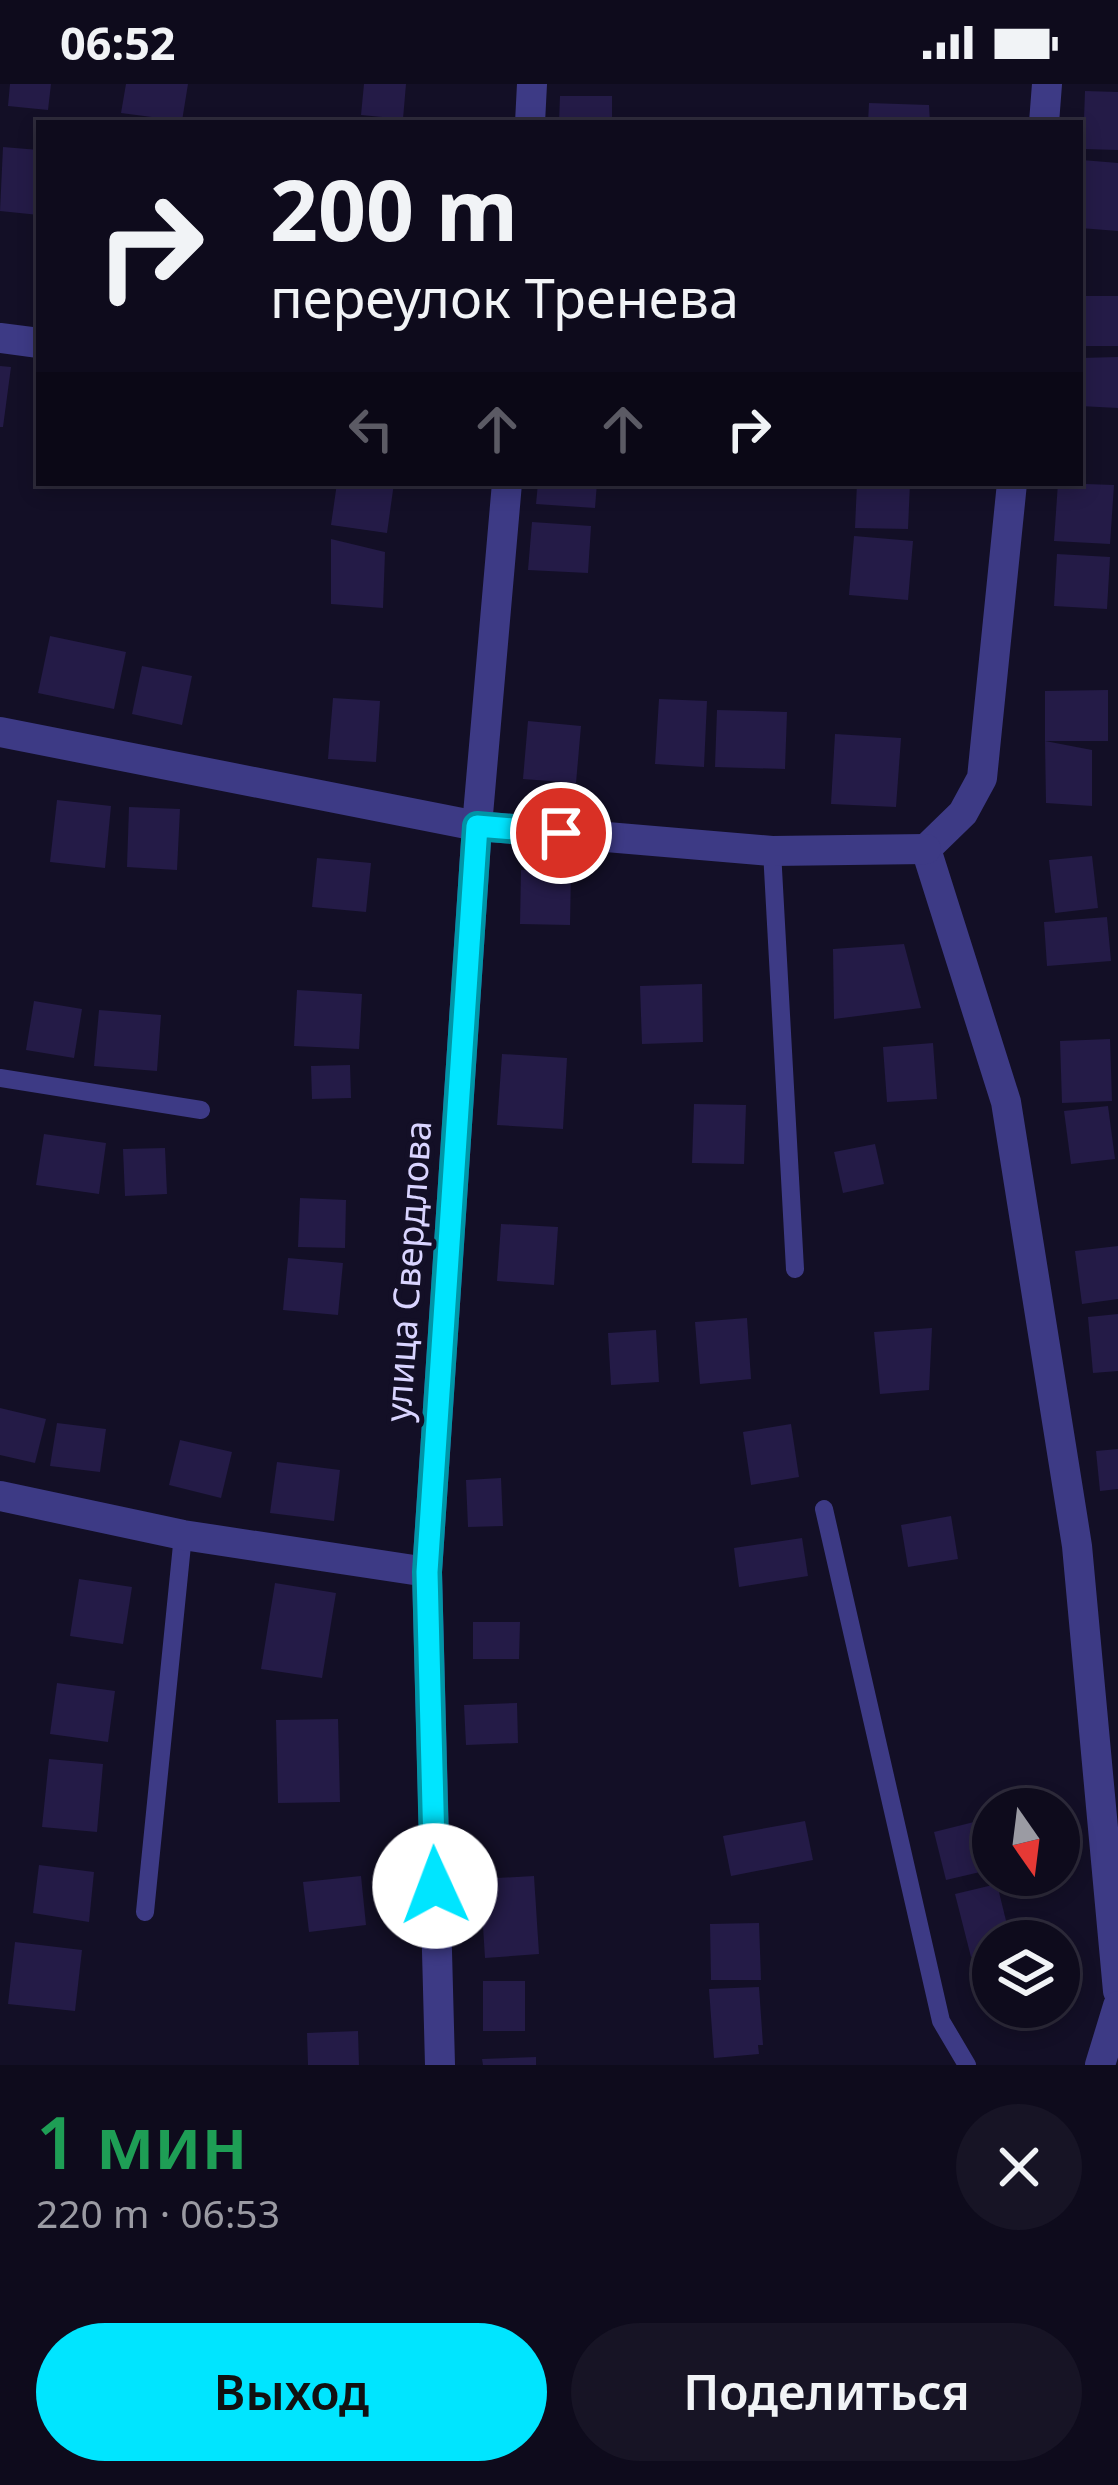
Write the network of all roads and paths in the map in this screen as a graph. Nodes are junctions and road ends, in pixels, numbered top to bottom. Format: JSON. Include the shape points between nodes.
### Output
{"nodes":[{"id":1,"x":532,"y":84,"type":"edge"},
{"id":2,"x":1047,"y":84,"type":"edge"},
{"id":3,"x":530,"y":120,"type":"edge"},
{"id":4,"x":1043,"y":120,"type":"edge"},
{"id":5,"x":0,"y":338,"type":"edge"},
{"id":6,"x":36,"y":343,"type":"edge"},
{"id":7,"x":507,"y":486,"type":"edge"},
{"id":8,"x":1012,"y":486,"type":"edge"},
{"id":9,"x":0,"y":733,"type":"edge"},
{"id":10,"x":477,"y":826,"type":"junction"},
{"id":11,"x":926,"y":849,"type":"junction"},
{"id":12,"x":772,"y":851,"type":"junction"},
{"id":13,"x":0,"y":1078,"type":"edge"},
{"id":14,"x":201,"y":1110,"type":"dead end"},
{"id":15,"x":795,"y":1269,"type":"dead end"},
{"id":16,"x":0,"y":1496,"type":"edge"},
{"id":17,"x":824,"y":1509,"type":"dead end"},
{"id":18,"x":183,"y":1535,"type":"junction"},
{"id":19,"x":427,"y":1572,"type":"junction"},
{"id":20,"x":145,"y":1912,"type":"dead end"},
{"id":21,"x":1118,"y":1991,"type":"edge"},
{"id":22,"x":1118,"y":2006,"type":"edge"},
{"id":23,"x":440,"y":2065,"type":"edge"},
{"id":24,"x":967,"y":2065,"type":"edge"},
{"id":25,"x":1100,"y":2065,"type":"edge"}],
"edges":[{"from":1,"to":3,"type":"street"},
{"from":2,"to":4,"type":"street"},
{"from":5,"to":6,"type":"street"},
{"from":7,"to":10,"type":"street","name":"улица Свердлова"},
{"from":8,"to":11,"type":"street","via":[[982,778],[963,813]]},
{"from":9,"to":10,"type":"street"},
{"from":10,"to":12,"type":"street"},
{"from":10,"to":19,"type":"street","name":"улица Свердлова"},
{"from":11,"to":12,"type":"street"},
{"from":11,"to":21,"type":"street","via":[[1006,1102],[1077,1546]]},
{"from":12,"to":15,"type":"lane"},
{"from":13,"to":14,"type":"lane"},
{"from":16,"to":18,"type":"street"},
{"from":17,"to":24,"type":"lane","via":[[941,2021]]},
{"from":18,"to":19,"type":"street"},
{"from":18,"to":20,"type":"lane"},
{"from":19,"to":23,"type":"street","name":"улица Свердлова"},
{"from":22,"to":25,"type":"street"}]}
